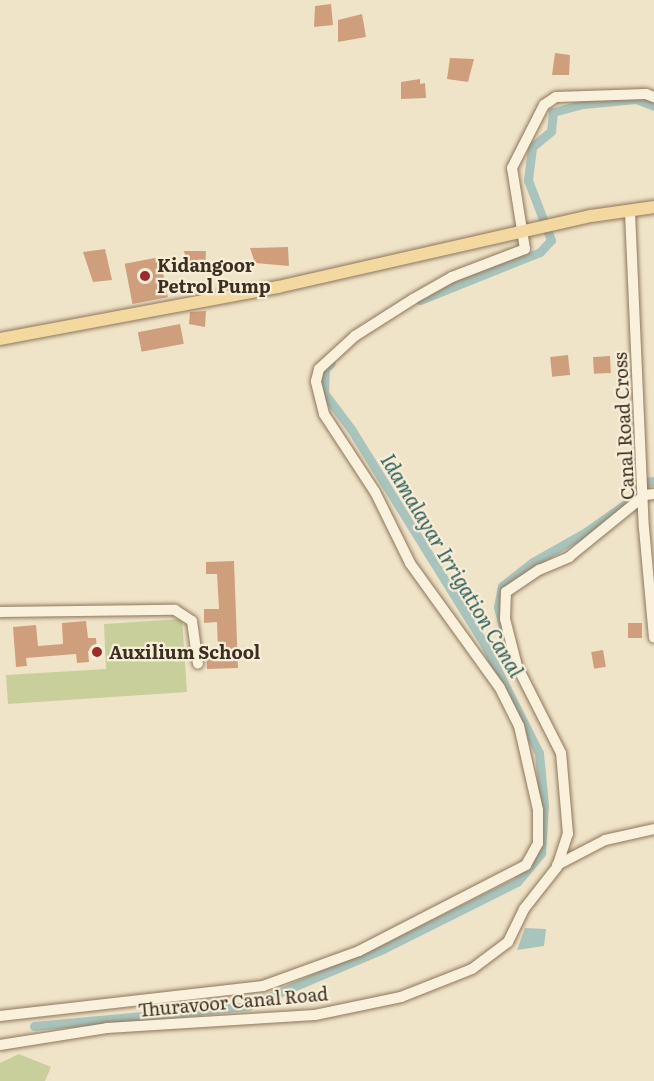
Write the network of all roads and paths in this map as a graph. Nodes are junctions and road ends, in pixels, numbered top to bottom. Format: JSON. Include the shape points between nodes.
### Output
{"nodes":[{"id":1,"x":654,"y":97,"type":"edge"},
{"id":2,"x":654,"y":207,"type":"edge"},
{"id":3,"x":630,"y":212,"type":"junction"},
{"id":4,"x":526,"y":231,"type":"junction"},
{"id":5,"x":0,"y":339,"type":"edge"},
{"id":6,"x":650,"y":495,"type":"edge"},
{"id":7,"x":0,"y":612,"type":"edge"},
{"id":8,"x":654,"y":638,"type":"edge"},
{"id":9,"x":198,"y":664,"type":"dead end"},
{"id":10,"x":654,"y":829,"type":"edge"},
{"id":11,"x":557,"y":865,"type":"junction"},
{"id":12,"x":0,"y":1016,"type":"edge"},
{"id":13,"x":0,"y":1045,"type":"edge"}],
"edges":[{"from":1,"to":4,"type":"street","via":[[646,94],[556,98],[544,105],[512,168]]},
{"from":2,"to":3,"type":"main road"},
{"from":3,"to":4,"type":"main road","via":[[591,216]]},
{"from":3,"to":6,"type":"street","name":"Canal Road Cross"},
{"from":4,"to":5,"type":"main road","via":[[278,287]]},
{"from":4,"to":12,"type":"street","via":[[525,249],[520,254],[439,284],[355,336],[319,369],[316,391],[324,414],[375,492],[419,578],[500,688],[519,726],[538,810],[538,843],[530,859],[516,873],[376,943],[263,986]]},
{"from":6,"to":8,"type":"street","name":"Canal Road Cross","via":[[644,528]]},
{"from":6,"to":11,"type":"street","name":"Thuravoor Canal Road","via":[[569,557],[539,570],[506,592],[506,620],[517,666],[561,753],[568,834]]},
{"from":7,"to":9,"type":"street","via":[[175,610],[192,621]]},
{"from":10,"to":11,"type":"street","via":[[605,840]]},
{"from":11,"to":13,"type":"street","name":"Thuravoor Canal Road","via":[[524,909],[508,942],[472,969],[400,997],[315,1015],[107,1028]]}]}
